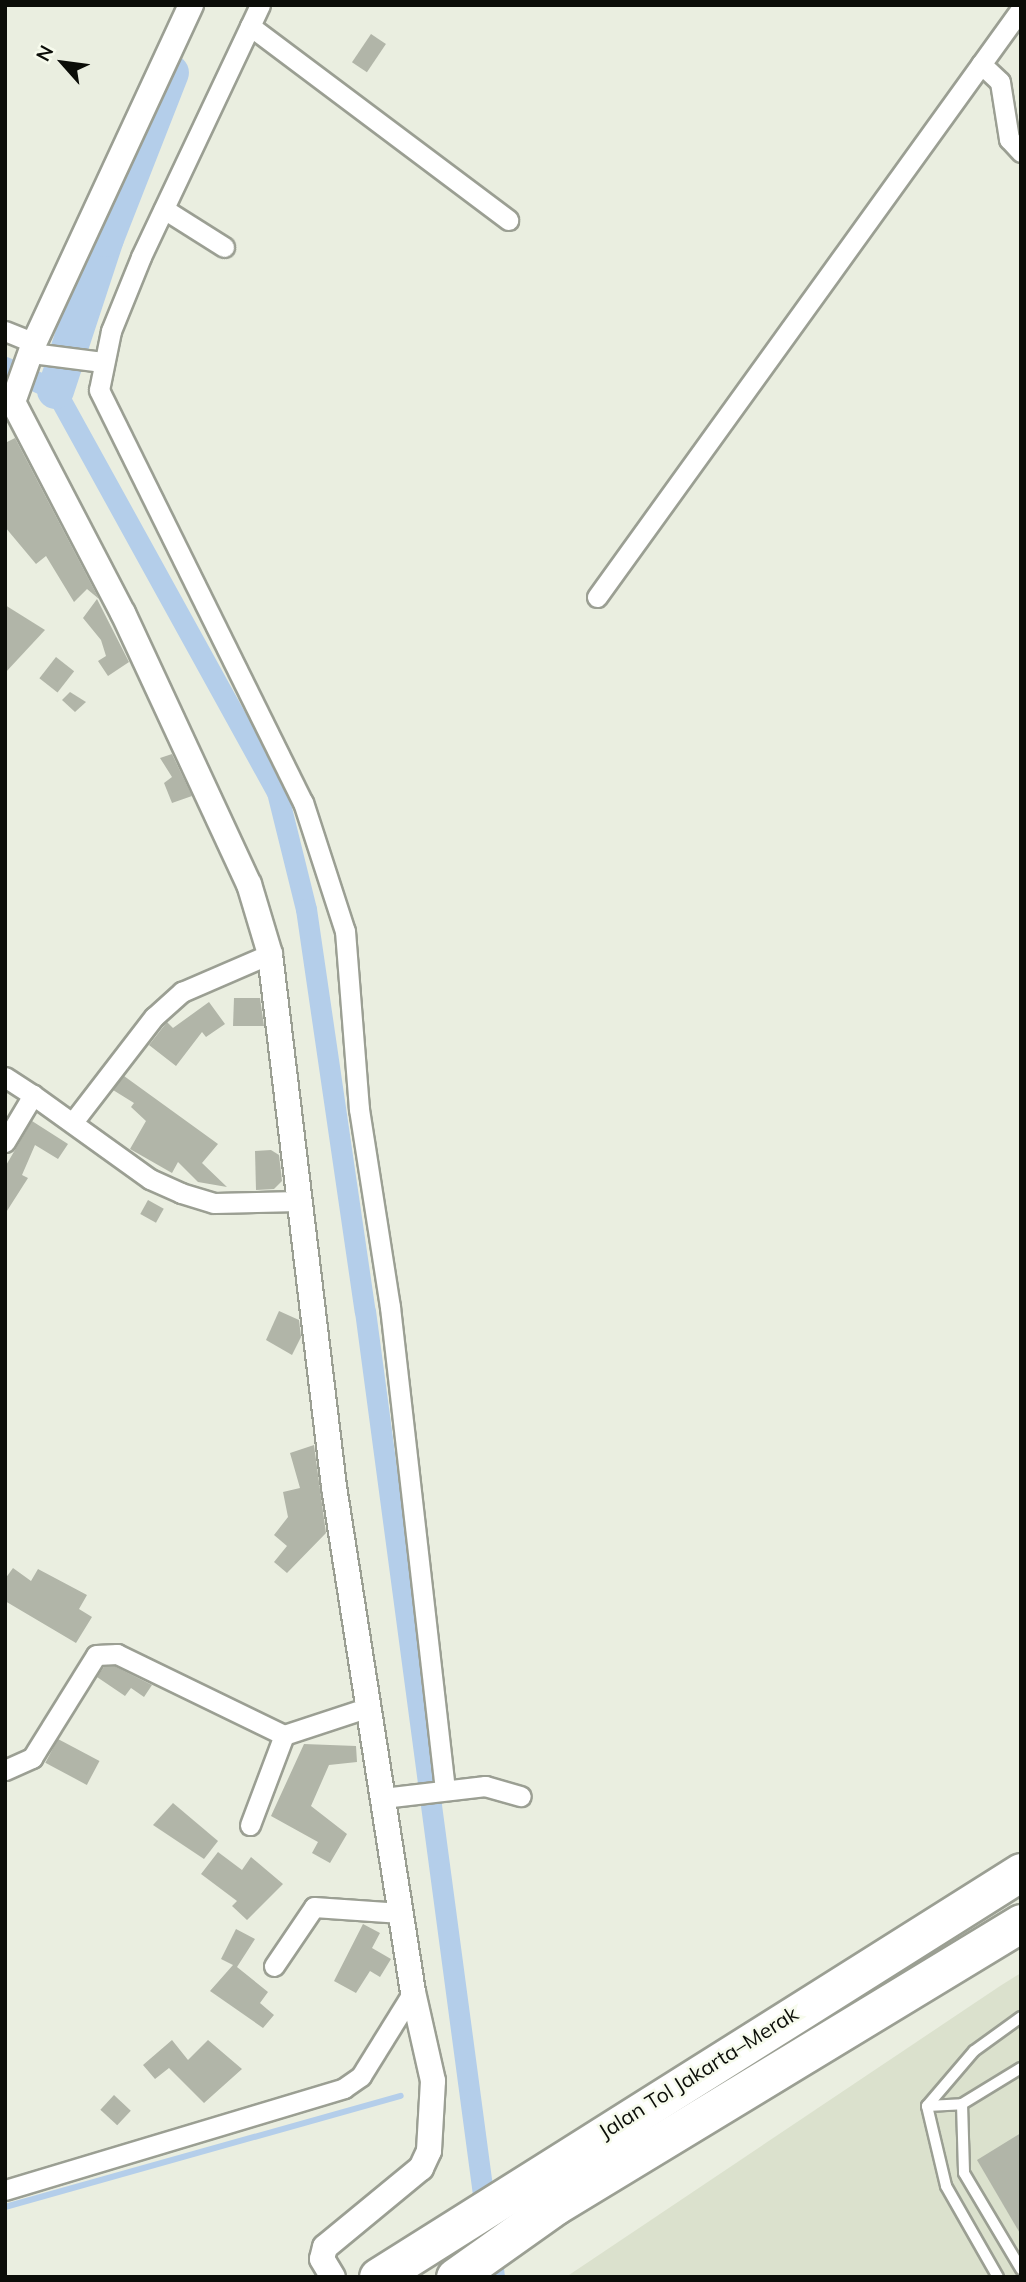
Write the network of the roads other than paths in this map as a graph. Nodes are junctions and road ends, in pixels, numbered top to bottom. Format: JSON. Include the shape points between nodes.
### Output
{"nodes":[{"id":1,"x":191,"y":5,"type":"edge"},
{"id":2,"x":260,"y":5,"type":"edge"},
{"id":3,"x":1021,"y":9,"type":"edge"},
{"id":4,"x":250,"y":26,"type":"junction"},
{"id":5,"x":981,"y":64,"type":"junction"},
{"id":6,"x":1021,"y":152,"type":"edge"},
{"id":7,"x":164,"y":209,"type":"junction"},
{"id":8,"x":508,"y":220,"type":"dead end"},
{"id":9,"x":224,"y":247,"type":"dead end"},
{"id":10,"x":5,"y":331,"type":"edge"},
{"id":11,"x":33,"y":352,"type":"junction"},
{"id":12,"x":94,"y":361,"type":"junction"},
{"id":13,"x":11,"y":397,"type":"edge"},
{"id":14,"x":597,"y":597,"type":"dead end"},
{"id":15,"x":270,"y":954,"type":"junction"},
{"id":16,"x":5,"y":1077,"type":"edge"},
{"id":17,"x":33,"y":1095,"type":"junction"},
{"id":18,"x":73,"y":1122,"type":"junction"},
{"id":19,"x":5,"y":1143,"type":"edge"},
{"id":20,"x":299,"y":1201,"type":"junction"},
{"id":21,"x":369,"y":1707,"type":"junction"},
{"id":22,"x":284,"y":1735,"type":"junction"},
{"id":23,"x":5,"y":1770,"type":"edge"},
{"id":24,"x":440,"y":1789,"type":"junction"},
{"id":25,"x":521,"y":1796,"type":"dead end"},
{"id":26,"x":390,"y":1797,"type":"junction"},
{"id":27,"x":250,"y":1825,"type":"dead end"},
{"id":28,"x":1021,"y":1872,"type":"edge"},
{"id":29,"x":401,"y":1913,"type":"junction"},
{"id":30,"x":1021,"y":1923,"type":"edge"},
{"id":31,"x":274,"y":1966,"type":"dead end"},
{"id":32,"x":413,"y":1992,"type":"junction"},
{"id":33,"x":1021,"y":2017,"type":"edge"},
{"id":34,"x":1021,"y":2068,"type":"edge"},
{"id":35,"x":962,"y":2104,"type":"junction"},
{"id":36,"x":927,"y":2106,"type":"junction"},
{"id":37,"x":5,"y":2190,"type":"edge"},
{"id":38,"x":391,"y":2267,"type":"edge"},
{"id":39,"x":1021,"y":2269,"type":"edge"},
{"id":40,"x":333,"y":2277,"type":"edge"},
{"id":41,"x":455,"y":2277,"type":"edge"},
{"id":42,"x":998,"y":2277,"type":"edge"}],
"edges":[{"from":1,"to":11,"type":"street"},
{"from":2,"to":4,"type":"street"},
{"from":3,"to":5,"type":"street"},
{"from":4,"to":7,"type":"street"},
{"from":4,"to":8,"type":"street"},
{"from":5,"to":6,"type":"street","via":[[1000,82],[1009,139]]},
{"from":5,"to":14,"type":"street"},
{"from":7,"to":9,"type":"street"},
{"from":7,"to":12,"type":"street"},
{"from":10,"to":11,"type":"street"},
{"from":11,"to":12,"type":"street"},
{"from":11,"to":13,"type":"street"},
{"from":12,"to":24,"type":"street","via":[[109,422],[303,802],[345,931],[359,1109],[390,1307]]},
{"from":13,"to":15,"type":"street","via":[[146,662],[249,884]]},
{"from":15,"to":18,"type":"street","via":[[182,992],[154,1017]]},
{"from":15,"to":20,"type":"street"},
{"from":16,"to":17,"type":"street"},
{"from":17,"to":18,"type":"street"},
{"from":17,"to":19,"type":"street"},
{"from":18,"to":20,"type":"street","via":[[150,1179],[181,1194],[214,1203]]},
{"from":20,"to":21,"type":"street"},
{"from":21,"to":22,"type":"street"},
{"from":21,"to":26,"type":"street"},
{"from":22,"to":23,"type":"street","via":[[117,1654],[96,1655],[32,1758]]},
{"from":22,"to":27,"type":"street"},
{"from":24,"to":25,"type":"street","via":[[499,1787]]},
{"from":24,"to":26,"type":"street"},
{"from":26,"to":29,"type":"street"},
{"from":28,"to":38,"type":"highway","name":"Jalan Tol Jakarta–Merak"},
{"from":29,"to":31,"type":"street","via":[[314,1907]]},
{"from":29,"to":32,"type":"street"},
{"from":30,"to":41,"type":"highway","name":"Jalan Tol Jakarta–Merak","via":[[555,2206]]},
{"from":32,"to":37,"type":"street","via":[[361,2076],[344,2088]]},
{"from":32,"to":40,"type":"street","via":[[433,2081],[429,2151],[407,2181],[325,2247],[322,2259]]},
{"from":33,"to":36,"type":"lane","via":[[974,2051]]},
{"from":34,"to":35,"type":"lane"},
{"from":35,"to":36,"type":"lane"},
{"from":35,"to":39,"type":"lane","via":[[964,2173]]},
{"from":36,"to":42,"type":"lane","via":[[946,2186]]}]}
